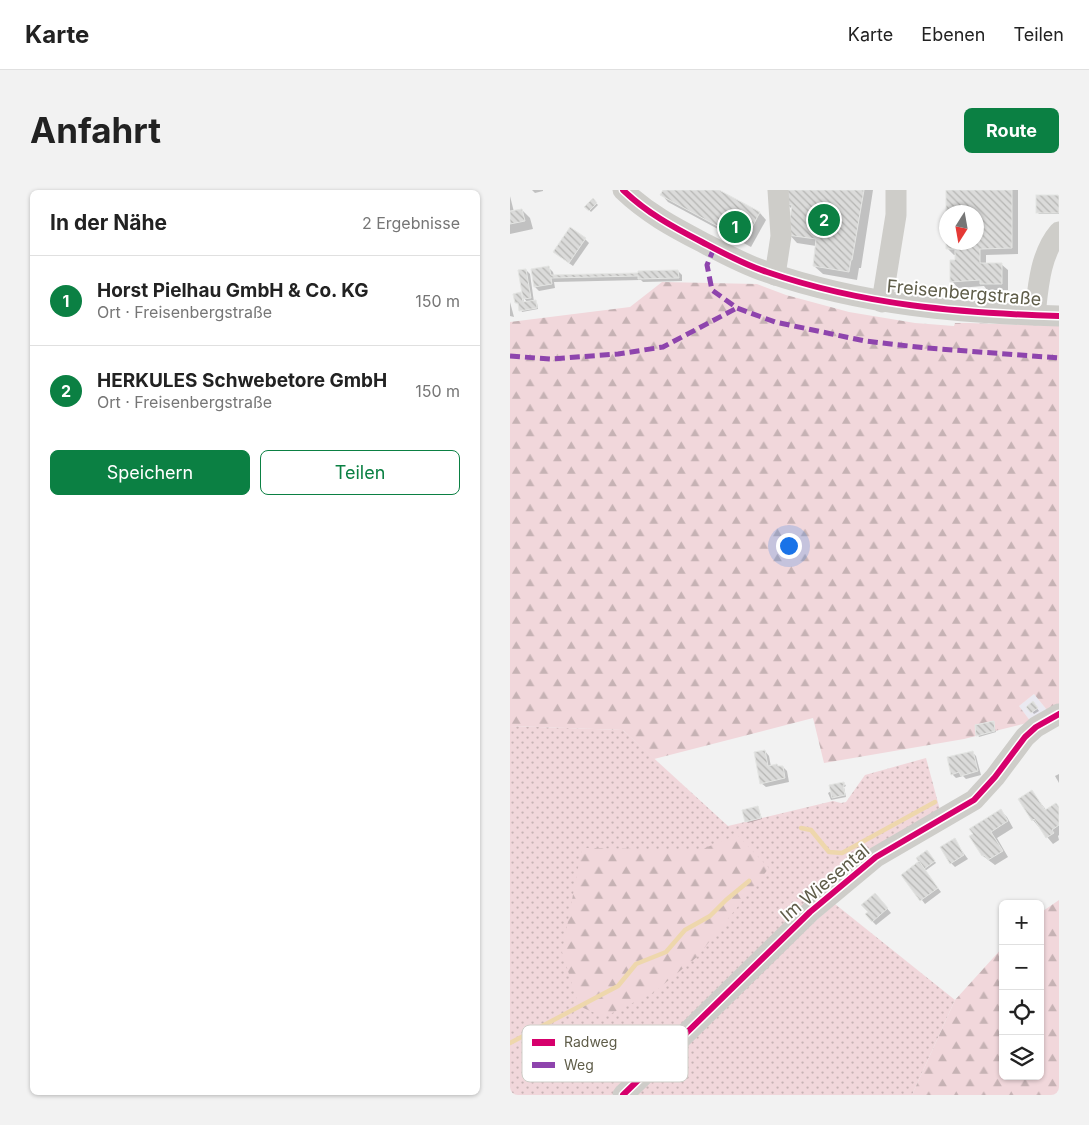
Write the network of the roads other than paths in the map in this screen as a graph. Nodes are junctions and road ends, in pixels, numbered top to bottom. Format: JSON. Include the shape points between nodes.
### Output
{"nodes":[{"id":1,"x":623,"y":190,"type":"edge"},
{"id":2,"x":778,"y":190,"type":"edge"},
{"id":3,"x":896,"y":190,"type":"edge"},
{"id":4,"x":1059,"y":232,"type":"edge"},
{"id":5,"x":775,"y":275,"type":"junction"},
{"id":6,"x":882,"y":302,"type":"junction"},
{"id":7,"x":1035,"y":315,"type":"junction"},
{"id":8,"x":1059,"y":316,"type":"edge"},
{"id":9,"x":1059,"y":714,"type":"edge"},
{"id":10,"x":688,"y":1031,"type":"edge"},
{"id":11,"x":636,"y":1082,"type":"edge"},
{"id":12,"x":623,"y":1095,"type":"edge"}],
"edges":[{"from":1,"to":5,"type":"street","name":"Freisenbergstraße","via":[[663,222]]},
{"from":2,"to":5,"type":"street","via":[[781,236]]},
{"from":3,"to":6,"type":"street","via":[[896,215]]},
{"from":4,"to":7,"type":"street","via":[[1039,277]]},
{"from":5,"to":6,"type":"street","name":"Freisenbergstraße","via":[[820,289]]},
{"from":6,"to":7,"type":"street","name":"Freisenbergstraße","via":[[921,308]]},
{"from":7,"to":8,"type":"street","name":"Freisenbergstraße"},
{"from":9,"to":10,"type":"street","name":"Im Wiesental","via":[[1025,737],[974,800],[876,857],[810,912]]},
{"from":11,"to":12,"type":"street","name":"Im Wiesental"}]}
